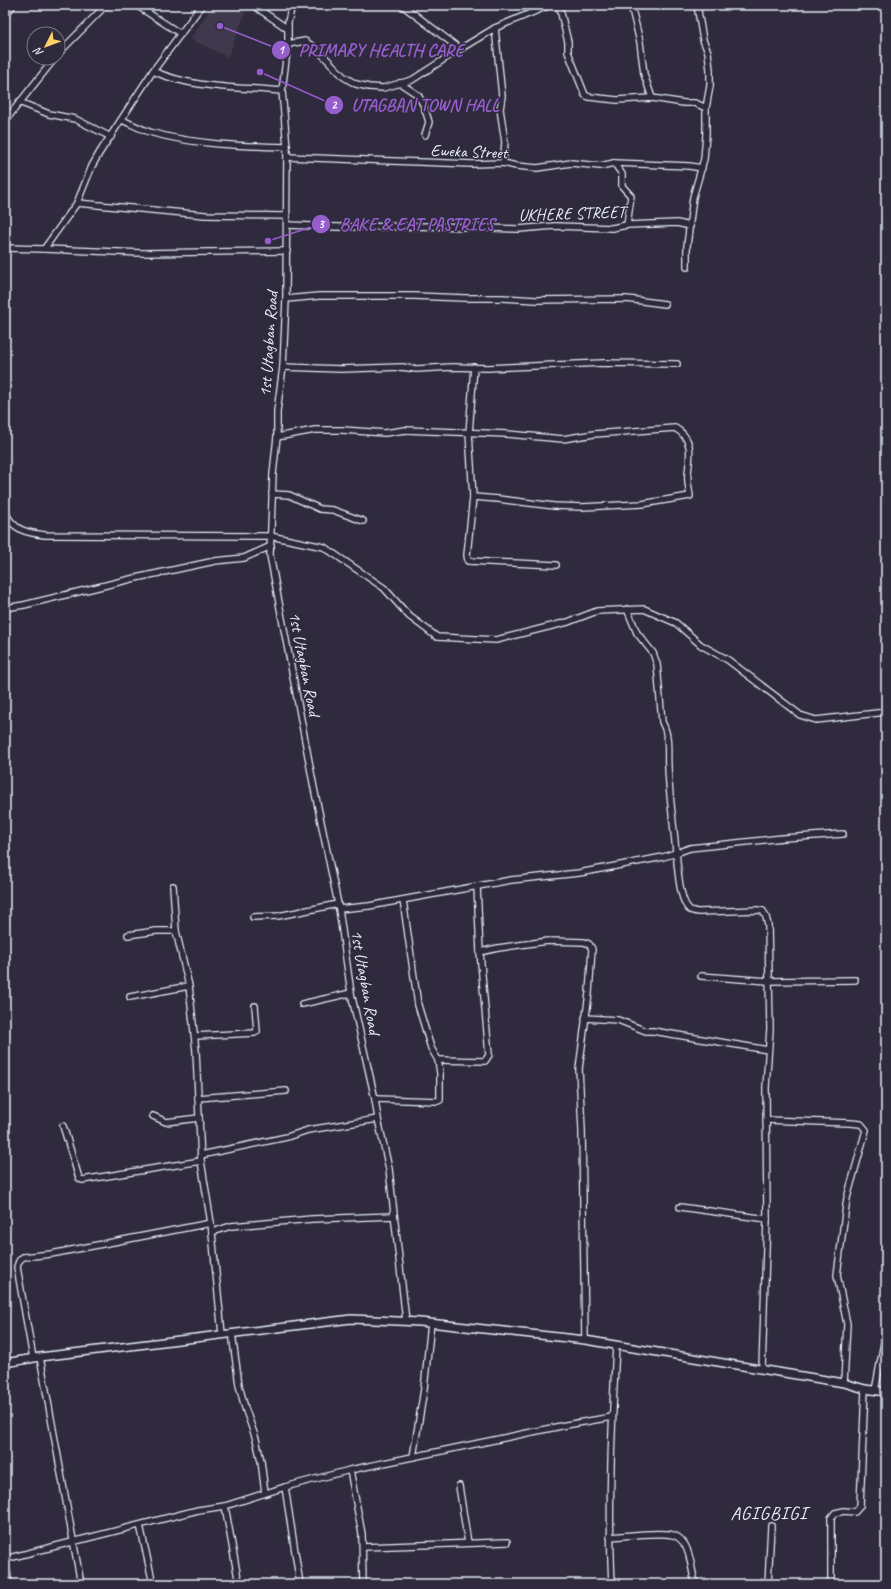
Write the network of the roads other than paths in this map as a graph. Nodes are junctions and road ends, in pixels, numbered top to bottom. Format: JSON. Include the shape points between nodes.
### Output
{"nodes":[{"id":1,"x":13,"y":5,"type":"edge"},
{"id":2,"x":106,"y":5,"type":"edge"},
{"id":3,"x":136,"y":5,"type":"edge"},
{"id":4,"x":202,"y":5,"type":"edge"},
{"id":5,"x":253,"y":5,"type":"edge"},
{"id":6,"x":292,"y":5,"type":"edge"},
{"id":7,"x":402,"y":5,"type":"edge"},
{"id":8,"x":550,"y":5,"type":"edge"},
{"id":9,"x":559,"y":5,"type":"edge"},
{"id":10,"x":631,"y":5,"type":"edge"},
{"id":11,"x":697,"y":5,"type":"edge"},
{"id":12,"x":5,"y":16,"type":"edge"},
{"id":13,"x":495,"y":28,"type":"junction"},
{"id":14,"x":288,"y":29,"type":"junction"},
{"id":15,"x":181,"y":34,"type":"junction"},
{"id":16,"x":288,"y":44,"type":"junction"},
{"id":17,"x":66,"y":46,"type":"edge"},
{"id":18,"x":460,"y":49,"type":"junction"},
{"id":19,"x":48,"y":66,"type":"edge"},
{"id":20,"x":153,"y":72,"type":"junction"},
{"id":21,"x":400,"y":83,"type":"junction"},
{"id":22,"x":282,"y":91,"type":"junction"},
{"id":23,"x":652,"y":98,"type":"junction"},
{"id":24,"x":19,"y":102,"type":"junction"},
{"id":25,"x":706,"y":108,"type":"junction"},
{"id":26,"x":122,"y":120,"type":"junction"},
{"id":27,"x":5,"y":121,"type":"edge"},
{"id":28,"x":425,"y":134,"type":"dead end"},
{"id":29,"x":111,"y":137,"type":"junction"},
{"id":30,"x":287,"y":147,"type":"junction"},
{"id":31,"x":287,"y":157,"type":"junction"},
{"id":32,"x":503,"y":163,"type":"junction"},
{"id":33,"x":614,"y":163,"type":"junction"},
{"id":34,"x":702,"y":168,"type":"junction"},
{"id":35,"x":76,"y":203,"type":"junction"},
{"id":36,"x":287,"y":216,"type":"junction"},
{"id":37,"x":287,"y":225,"type":"junction"},
{"id":38,"x":627,"y":225,"type":"junction"},
{"id":39,"x":690,"y":226,"type":"junction"},
{"id":40,"x":5,"y":248,"type":"edge"},
{"id":41,"x":44,"y":249,"type":"junction"},
{"id":42,"x":287,"y":251,"type":"junction"},
{"id":43,"x":687,"y":266,"type":"dead end"},
{"id":44,"x":286,"y":299,"type":"junction"},
{"id":45,"x":665,"y":304,"type":"dead end"},
{"id":46,"x":677,"y":364,"type":"dead end"},
{"id":47,"x":283,"y":367,"type":"junction"},
{"id":48,"x":474,"y":367,"type":"junction"},
{"id":49,"x":469,"y":433,"type":"junction"},
{"id":50,"x":277,"y":437,"type":"junction"},
{"id":51,"x":272,"y":494,"type":"junction"},
{"id":52,"x":472,"y":497,"type":"junction"},
{"id":53,"x":5,"y":511,"type":"edge"},
{"id":54,"x":363,"y":521,"type":"dead end"},
{"id":55,"x":270,"y":536,"type":"junction"},
{"id":56,"x":271,"y":546,"type":"junction"},
{"id":57,"x":556,"y":565,"type":"dead end"},
{"id":58,"x":5,"y":608,"type":"edge"},
{"id":59,"x":627,"y":609,"type":"junction"},
{"id":60,"x":886,"y":712,"type":"edge"},
{"id":61,"x":843,"y":834,"type":"dead end"},
{"id":62,"x":676,"y":853,"type":"junction"},
{"id":63,"x":173,"y":886,"type":"dead end"},
{"id":64,"x":476,"y":886,"type":"junction"},
{"id":65,"x":403,"y":900,"type":"junction"},
{"id":66,"x":338,"y":906,"type":"junction"},
{"id":67,"x":253,"y":917,"type":"dead end"},
{"id":68,"x":176,"y":931,"type":"junction"},
{"id":69,"x":128,"y":935,"type":"dead end"},
{"id":70,"x":480,"y":952,"type":"junction"},
{"id":71,"x":701,"y":976,"type":"dead end"},
{"id":72,"x":855,"y":980,"type":"dead end"},
{"id":73,"x":768,"y":981,"type":"junction"},
{"id":74,"x":189,"y":986,"type":"junction"},
{"id":75,"x":351,"y":993,"type":"junction"},
{"id":76,"x":130,"y":997,"type":"dead end"},
{"id":77,"x":302,"y":1004,"type":"dead end"},
{"id":78,"x":255,"y":1006,"type":"dead end"},
{"id":79,"x":585,"y":1018,"type":"junction"},
{"id":80,"x":195,"y":1036,"type":"junction"},
{"id":81,"x":768,"y":1050,"type":"junction"},
{"id":82,"x":438,"y":1060,"type":"junction"},
{"id":83,"x":286,"y":1091,"type":"dead end"},
{"id":84,"x":198,"y":1098,"type":"junction"},
{"id":85,"x":375,"y":1099,"type":"junction"},
{"id":86,"x":153,"y":1116,"type":"dead end"},
{"id":87,"x":198,"y":1118,"type":"junction"},
{"id":88,"x":378,"y":1119,"type":"junction"},
{"id":89,"x":766,"y":1120,"type":"junction"},
{"id":90,"x":63,"y":1126,"type":"dead end"},
{"id":91,"x":201,"y":1158,"type":"junction"},
{"id":92,"x":680,"y":1207,"type":"dead end"},
{"id":93,"x":394,"y":1216,"type":"junction"},
{"id":94,"x":766,"y":1219,"type":"junction"},
{"id":95,"x":211,"y":1222,"type":"junction"},
{"id":96,"x":212,"y":1232,"type":"junction"},
{"id":97,"x":406,"y":1321,"type":"junction"},
{"id":98,"x":431,"y":1323,"type":"junction"},
{"id":99,"x":886,"y":1332,"type":"edge"},
{"id":100,"x":232,"y":1333,"type":"junction"},
{"id":101,"x":222,"y":1334,"type":"junction"},
{"id":102,"x":585,"y":1340,"type":"junction"},
{"id":103,"x":616,"y":1344,"type":"junction"},
{"id":104,"x":37,"y":1357,"type":"junction"},
{"id":105,"x":5,"y":1363,"type":"edge"},
{"id":106,"x":762,"y":1369,"type":"junction"},
{"id":107,"x":844,"y":1383,"type":"junction"},
{"id":108,"x":865,"y":1389,"type":"junction"},
{"id":109,"x":875,"y":1391,"type":"junction"},
{"id":110,"x":886,"y":1392,"type":"edge"},
{"id":111,"x":612,"y":1418,"type":"junction"},
{"id":112,"x":413,"y":1456,"type":"junction"},
{"id":113,"x":350,"y":1470,"type":"junction"},
{"id":114,"x":459,"y":1486,"type":"dead end"},
{"id":115,"x":285,"y":1487,"type":"junction"},
{"id":116,"x":265,"y":1493,"type":"junction"},
{"id":117,"x":225,"y":1506,"type":"junction"},
{"id":118,"x":140,"y":1524,"type":"junction"},
{"id":119,"x":771,"y":1526,"type":"dead end"},
{"id":120,"x":610,"y":1537,"type":"junction"},
{"id":121,"x":74,"y":1541,"type":"junction"},
{"id":122,"x":507,"y":1542,"type":"dead end"},
{"id":123,"x":468,"y":1543,"type":"junction"},
{"id":124,"x":363,"y":1547,"type":"junction"},
{"id":125,"x":5,"y":1560,"type":"edge"},
{"id":126,"x":9,"y":1584,"type":"edge"},
{"id":127,"x":81,"y":1584,"type":"edge"},
{"id":128,"x":153,"y":1584,"type":"edge"},
{"id":129,"x":239,"y":1584,"type":"edge"},
{"id":130,"x":300,"y":1584,"type":"edge"},
{"id":131,"x":364,"y":1584,"type":"edge"},
{"id":132,"x":612,"y":1584,"type":"edge"},
{"id":133,"x":695,"y":1584,"type":"edge"},
{"id":134,"x":768,"y":1584,"type":"edge"},
{"id":135,"x":831,"y":1584,"type":"edge"}],
"edges":[{"from":1,"to":12,"type":"street"},
{"from":2,"to":17,"type":"street"},
{"from":3,"to":15,"type":"street"},
{"from":4,"to":15,"type":"street"},
{"from":5,"to":14,"type":"street"},
{"from":6,"to":14,"type":"street","name":"1st Utagban Road"},
{"from":7,"to":18,"type":"street"},
{"from":8,"to":13,"type":"street"},
{"from":9,"to":23,"type":"street","via":[[568,52],[585,95],[617,100]]},
{"from":10,"to":23,"type":"street","via":[[644,74]]},
{"from":11,"to":25,"type":"street","via":[[710,70]]},
{"from":13,"to":18,"type":"street"},
{"from":13,"to":32,"type":"street","via":[[502,96],[500,109],[505,142]]},
{"from":14,"to":16,"type":"street","name":"1st Utagban Road"},
{"from":15,"to":20,"type":"street"},
{"from":16,"to":21,"type":"street","via":[[306,41],[356,84],[383,88]]},
{"from":16,"to":22,"type":"street","name":"1st Utagban Road"},
{"from":18,"to":21,"type":"street","via":[[412,80]]},
{"from":19,"to":24,"type":"street"},
{"from":20,"to":22,"type":"street","via":[[195,84]]},
{"from":20,"to":26,"type":"street"},
{"from":21,"to":28,"type":"street","via":[[418,95],[424,106],[429,122]]},
{"from":22,"to":30,"type":"street","name":"1st Utagban Road"},
{"from":23,"to":25,"type":"street","via":[[695,103]]},
{"from":24,"to":27,"type":"street"},
{"from":24,"to":29,"type":"street","via":[[49,114],[75,119]]},
{"from":25,"to":34,"type":"street"},
{"from":26,"to":29,"type":"street"},
{"from":26,"to":30,"type":"street","via":[[152,133],[192,141],[237,146]]},
{"from":29,"to":35,"type":"street","via":[[92,166]]},
{"from":30,"to":31,"type":"street","name":"1st Utagban Road"},
{"from":31,"to":32,"type":"street","name":"Eweka Street"},
{"from":31,"to":36,"type":"street","name":"1st Utagban Road"},
{"from":32,"to":33,"type":"street","name":"Eweka Street","via":[[537,168],[571,163],[600,166]]},
{"from":33,"to":34,"type":"street","name":"Eweka Street"},
{"from":33,"to":38,"type":"street","via":[[622,174],[622,186],[631,196]]},
{"from":34,"to":39,"type":"street","via":[[694,191]]},
{"from":35,"to":36,"type":"street","via":[[205,215]]},
{"from":35,"to":41,"type":"street"},
{"from":36,"to":37,"type":"street","name":"1st Utagban Road"},
{"from":37,"to":38,"type":"street","name":"UKHERE STREET","via":[[518,229],[555,226],[612,228]]},
{"from":37,"to":42,"type":"street","name":"1st Utagban Road"},
{"from":38,"to":39,"type":"street","name":"UKHERE STREET","via":[[677,223]]},
{"from":39,"to":43,"type":"street"},
{"from":40,"to":41,"type":"street"},
{"from":41,"to":42,"type":"street","via":[[142,253]]},
{"from":42,"to":44,"type":"street","name":"1st Utagban Road"},
{"from":44,"to":45,"type":"street","via":[[319,296],[414,296],[536,300],[628,299]]},
{"from":44,"to":47,"type":"street","name":"1st Utagban Road"},
{"from":46,"to":48,"type":"street"},
{"from":47,"to":48,"type":"street"},
{"from":47,"to":50,"type":"street","name":"1st Utagban Road","via":[[277,411]]},
{"from":48,"to":49,"type":"street"},
{"from":49,"to":50,"type":"street","via":[[315,430]]},
{"from":49,"to":52,"type":"street"},
{"from":49,"to":52,"type":"street","via":[[563,439],[675,428],[683,432],[691,456],[688,474],[690,496],[642,504],[582,507]]},
{"from":50,"to":51,"type":"street","name":"1st Utagban Road"},
{"from":51,"to":54,"type":"street","via":[[288,495],[320,509],[333,510]]},
{"from":51,"to":55,"type":"street","name":"1st Utagban Road"},
{"from":52,"to":57,"type":"street","via":[[468,561]]},
{"from":53,"to":55,"type":"street","via":[[18,528],[28,534]]},
{"from":55,"to":56,"type":"street","name":"1st Utagban Road"},
{"from":55,"to":59,"type":"street","via":[[324,547],[384,588],[409,616],[437,637],[496,640],[568,622],[597,611]]},
{"from":56,"to":58,"type":"street","via":[[244,558],[216,561]]},
{"from":56,"to":66,"type":"street","name":"1st Utagban Road","via":[[270,555]]},
{"from":59,"to":60,"type":"street","via":[[644,609],[676,623],[700,644],[728,660],[800,715],[816,720]]},
{"from":59,"to":62,"type":"street","via":[[637,634],[653,653],[657,664],[662,722],[668,743]]},
{"from":61,"to":62,"type":"street","via":[[698,847]]},
{"from":62,"to":64,"type":"street","via":[[579,873]]},
{"from":62,"to":73,"type":"street","via":[[683,899],[692,911],[763,911],[768,925]]},
{"from":63,"to":68,"type":"street"},
{"from":64,"to":65,"type":"street"},
{"from":64,"to":70,"type":"street"},
{"from":65,"to":66,"type":"street","via":[[369,906]]},
{"from":65,"to":82,"type":"street","via":[[418,1005],[431,1048]]},
{"from":66,"to":67,"type":"street","via":[[278,916]]},
{"from":66,"to":75,"type":"street","name":"1st Utagban Road"},
{"from":68,"to":69,"type":"street"},
{"from":68,"to":74,"type":"street"},
{"from":70,"to":79,"type":"street","via":[[548,941],[589,944],[592,949]]},
{"from":70,"to":82,"type":"street","via":[[488,1058],[485,1061]]},
{"from":71,"to":73,"type":"street"},
{"from":72,"to":73,"type":"street"},
{"from":73,"to":81,"type":"street"},
{"from":74,"to":76,"type":"street"},
{"from":74,"to":80,"type":"street"},
{"from":75,"to":77,"type":"street"},
{"from":75,"to":85,"type":"street","name":"1st Utagban Road"},
{"from":78,"to":80,"type":"street","via":[[255,1033]]},
{"from":79,"to":81,"type":"street","via":[[618,1020],[646,1031]]},
{"from":79,"to":102,"type":"street","via":[[578,1069],[582,1130]]},
{"from":80,"to":84,"type":"street"},
{"from":81,"to":89,"type":"street"},
{"from":82,"to":85,"type":"street","via":[[440,1100]]},
{"from":83,"to":84,"type":"street"},
{"from":84,"to":87,"type":"street"},
{"from":85,"to":88,"type":"street","name":"1st Utagban Road"},
{"from":86,"to":87,"type":"street","via":[[166,1122]]},
{"from":87,"to":91,"type":"street"},
{"from":88,"to":91,"type":"street","via":[[308,1130]]},
{"from":88,"to":93,"type":"street","name":"1st Utagban Road"},
{"from":89,"to":94,"type":"street"},
{"from":89,"to":107,"type":"street","via":[[861,1124],[866,1130],[847,1198],[837,1275],[847,1324]]},
{"from":90,"to":91,"type":"street","via":[[82,1180]]},
{"from":91,"to":95,"type":"street"},
{"from":92,"to":94,"type":"street"},
{"from":93,"to":96,"type":"street","via":[[297,1220],[231,1226]]},
{"from":93,"to":97,"type":"street","name":"1st Utagban Road"},
{"from":94,"to":106,"type":"street"},
{"from":95,"to":96,"type":"street"},
{"from":95,"to":104,"type":"street","via":[[51,1254],[23,1257],[17,1268]]},
{"from":96,"to":101,"type":"street"},
{"from":97,"to":98,"type":"main road"},
{"from":97,"to":100,"type":"main road","via":[[351,1319]]},
{"from":98,"to":102,"type":"main road"},
{"from":98,"to":112,"type":"street"},
{"from":99,"to":109,"type":"street"},
{"from":100,"to":101,"type":"main road"},
{"from":100,"to":116,"type":"street","via":[[239,1385],[256,1439]]},
{"from":101,"to":104,"type":"main road"},
{"from":102,"to":103,"type":"main road"},
{"from":103,"to":106,"type":"main road"},
{"from":103,"to":111,"type":"street"},
{"from":104,"to":105,"type":"main road"},
{"from":104,"to":121,"type":"street"},
{"from":106,"to":107,"type":"main road"},
{"from":107,"to":108,"type":"main road"},
{"from":108,"to":109,"type":"main road"},
{"from":108,"to":135,"type":"street","via":[[860,1506],[855,1512],[835,1513],[831,1518]]},
{"from":109,"to":110,"type":"main road"},
{"from":111,"to":112,"type":"street"},
{"from":111,"to":120,"type":"street"},
{"from":112,"to":113,"type":"street"},
{"from":113,"to":115,"type":"street"},
{"from":113,"to":124,"type":"street"},
{"from":114,"to":123,"type":"street"},
{"from":115,"to":116,"type":"street"},
{"from":115,"to":130,"type":"street"},
{"from":116,"to":117,"type":"street"},
{"from":117,"to":118,"type":"street"},
{"from":117,"to":129,"type":"street"},
{"from":118,"to":121,"type":"street"},
{"from":118,"to":128,"type":"street"},
{"from":119,"to":134,"type":"street"},
{"from":120,"to":132,"type":"street"},
{"from":120,"to":133,"type":"street","via":[[661,1534],[678,1538],[688,1551]]},
{"from":121,"to":125,"type":"street"},
{"from":121,"to":127,"type":"street"},
{"from":122,"to":123,"type":"street"},
{"from":123,"to":124,"type":"street"},
{"from":124,"to":131,"type":"street"},
{"from":125,"to":126,"type":"street"}]}
